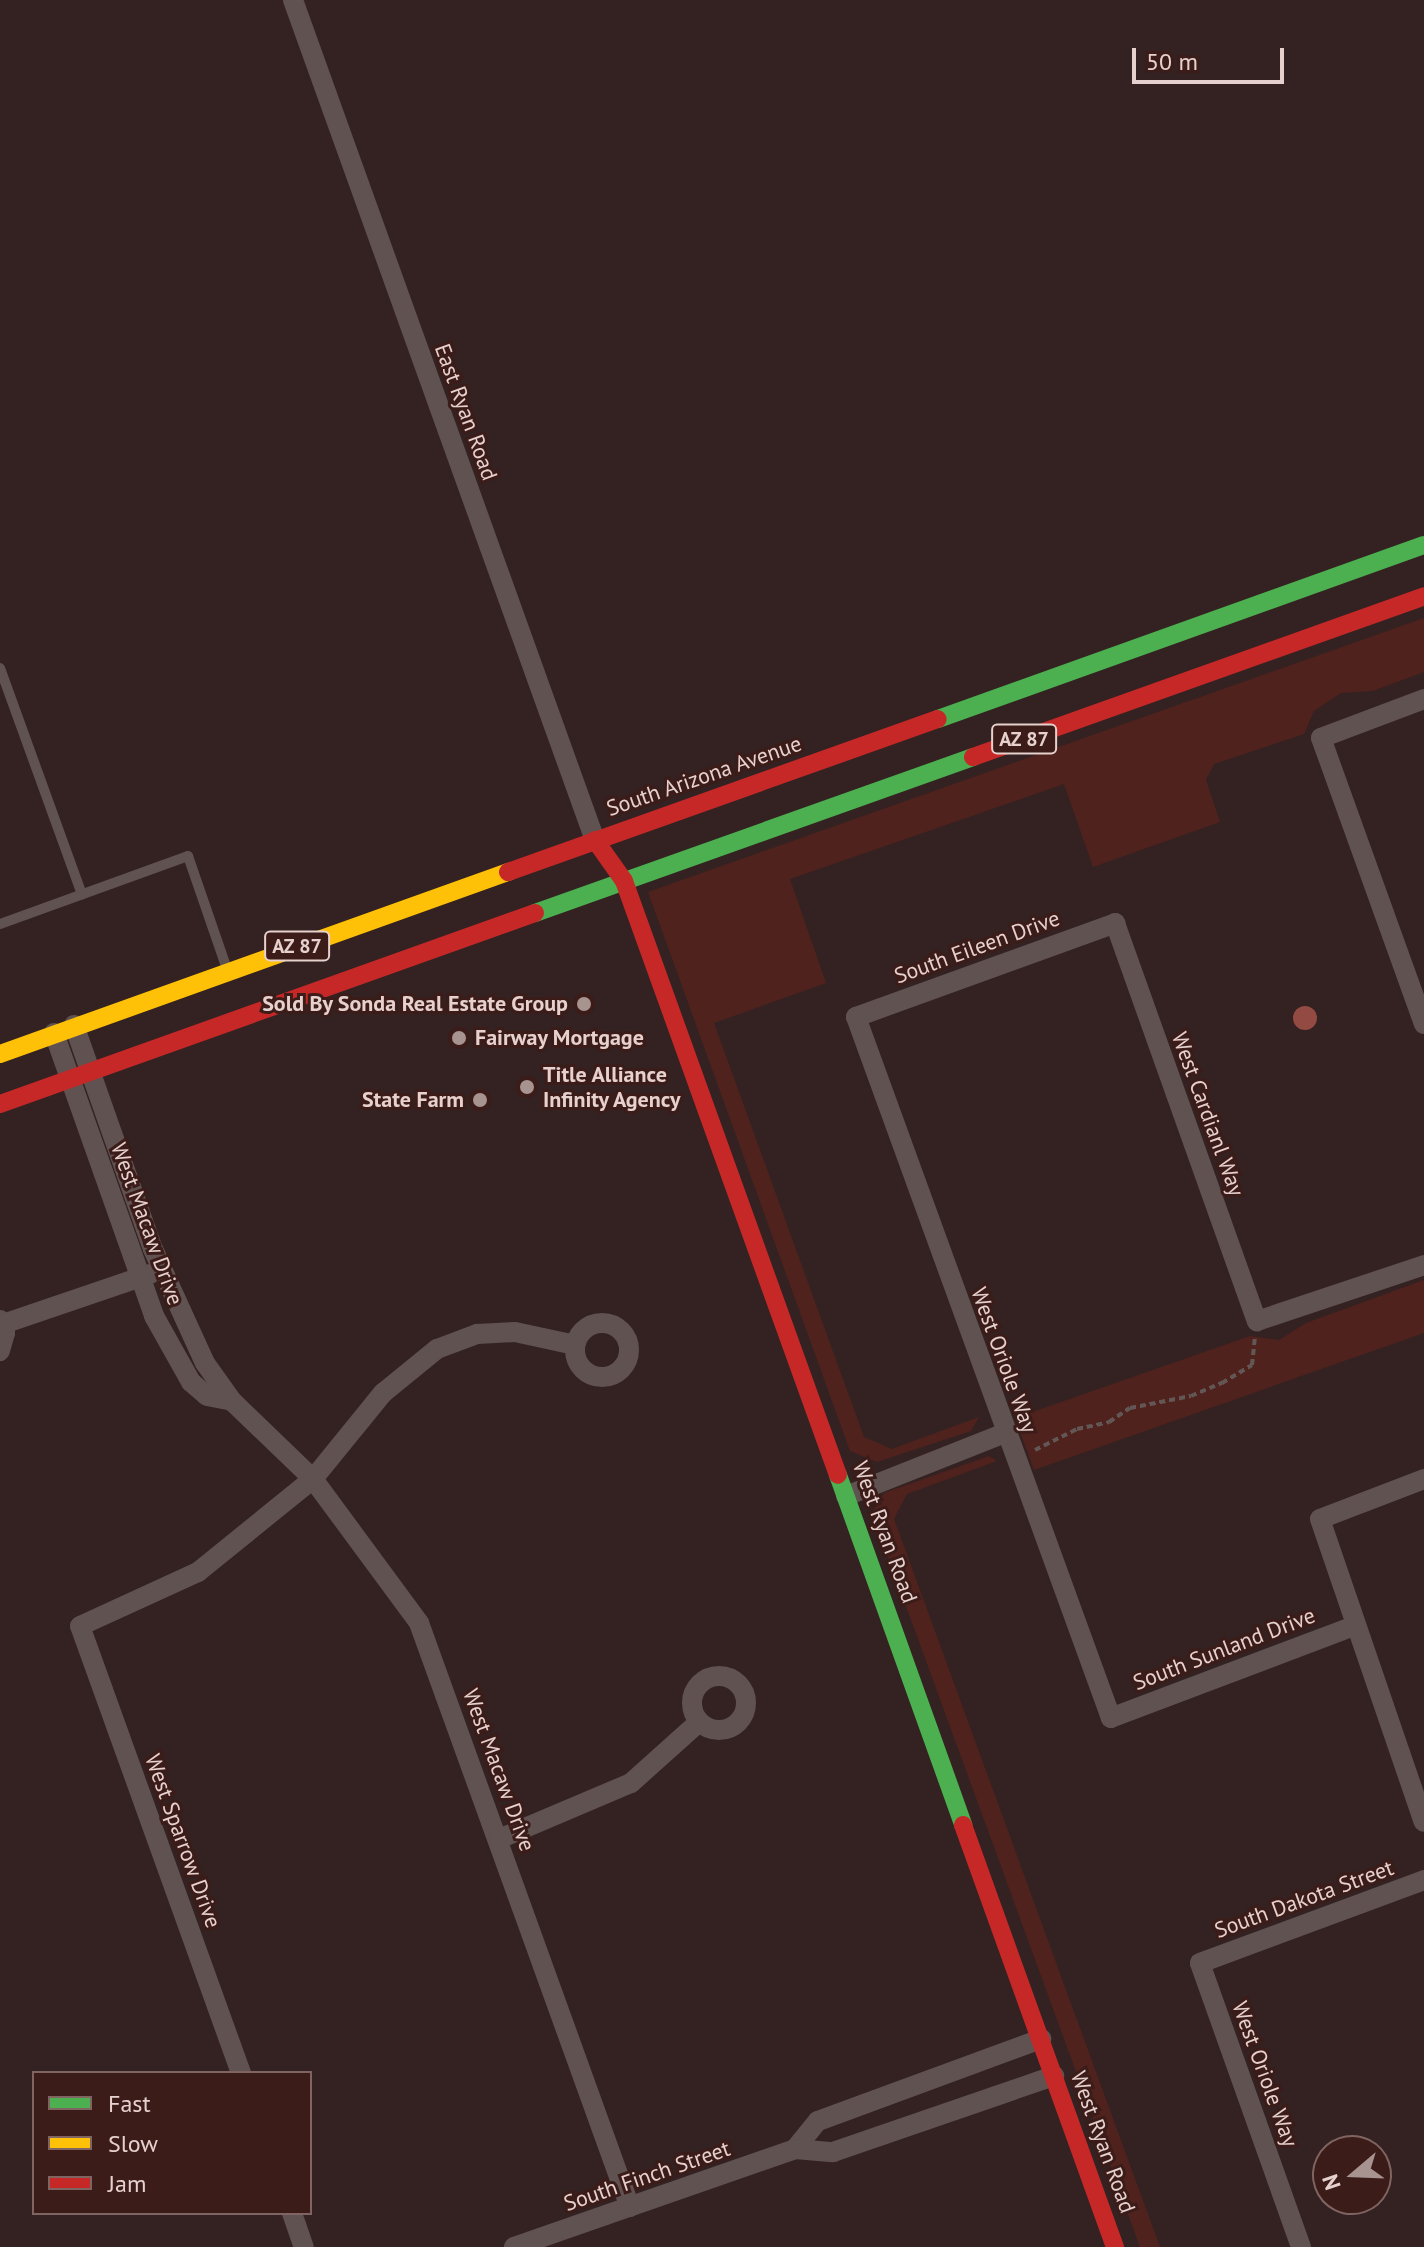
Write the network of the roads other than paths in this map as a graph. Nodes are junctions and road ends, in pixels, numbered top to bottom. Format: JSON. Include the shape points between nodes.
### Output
{"nodes":[{"id":1,"x":293,"y":0,"type":"edge"},
{"id":2,"x":1424,"y":545,"type":"edge"},
{"id":3,"x":1424,"y":596,"type":"edge"},
{"id":4,"x":0,"y":668,"type":"edge"},
{"id":5,"x":1424,"y":699,"type":"edge"},
{"id":6,"x":595,"y":840,"type":"junction"},
{"id":7,"x":624,"y":881,"type":"junction"},
{"id":8,"x":82,"y":895,"type":"junction"},
{"id":9,"x":1115,"y":923,"type":"joint"},
{"id":10,"x":0,"y":924,"type":"edge"},
{"id":11,"x":228,"y":970,"type":"junction"},
{"id":12,"x":856,"y":1017,"type":"joint"},
{"id":13,"x":1424,"y":1024,"type":"edge"},
{"id":14,"x":74,"y":1025,"type":"junction"},
{"id":15,"x":54,"y":1033,"type":"junction"},
{"id":16,"x":0,"y":1054,"type":"edge"},
{"id":17,"x":90,"y":1069,"type":"junction"},
{"id":18,"x":69,"y":1077,"type":"junction"},
{"id":19,"x":0,"y":1104,"type":"edge"},
{"id":20,"x":123,"y":1165,"type":"junction"},
{"id":21,"x":102,"y":1172,"type":"junction"},
{"id":22,"x":1424,"y":1265,"type":"edge"},
{"id":23,"x":161,"y":1271,"type":"junction"},
{"id":24,"x":138,"y":1278,"type":"junction"},
{"id":25,"x":1,"y":1322,"type":"edge"},
{"id":26,"x":575,"y":1345,"type":"dead end"},
{"id":27,"x":0,"y":1351,"type":"edge"},
{"id":28,"x":232,"y":1401,"type":"junction"},
{"id":29,"x":1005,"y":1433,"type":"junction"},
{"id":30,"x":313,"y":1479,"type":"junction"},
{"id":31,"x":1424,"y":1479,"type":"edge"},
{"id":32,"x":846,"y":1496,"type":"junction"},
{"id":33,"x":1354,"y":1626,"type":"junction"},
{"id":34,"x":1111,"y":1718,"type":"joint"},
{"id":35,"x":699,"y":1722,"type":"dead end"},
{"id":36,"x":1424,"y":1822,"type":"edge"},
{"id":37,"x":499,"y":1839,"type":"junction"},
{"id":38,"x":1424,"y":1880,"type":"edge"},
{"id":39,"x":1200,"y":1963,"type":"joint"},
{"id":40,"x":1041,"y":2039,"type":"junction"},
{"id":41,"x":240,"y":2071,"type":"edge"},
{"id":42,"x":1054,"y":2076,"type":"junction"},
{"id":43,"x":795,"y":2149,"type":"junction"},
{"id":44,"x":630,"y":2207,"type":"junction"},
{"id":45,"x":293,"y":2215,"type":"edge"},
{"id":46,"x":304,"y":2247,"type":"edge"},
{"id":47,"x":514,"y":2247,"type":"edge"},
{"id":48,"x":1115,"y":2247,"type":"edge"},
{"id":49,"x":1301,"y":2247,"type":"edge"}],
"edges":[{"from":1,"to":6,"type":"street","name":"East Ryan Road"},
{"from":2,"to":6,"type":"main road","name":"South Arizona Avenue","number":"AZ 87"},
{"from":3,"to":7,"type":"main road","number":"AZ 87"},
{"from":4,"to":8,"type":"lane"},
{"from":5,"to":13,"type":"street","via":[[1321,738]]},
{"from":6,"to":7,"type":"main road","name":"West Ryan Road"},
{"from":6,"to":11,"type":"main road","name":"South Arizona Avenue","number":"AZ 87"},
{"from":7,"to":17,"type":"main road","number":"AZ 87"},
{"from":7,"to":32,"type":"main road","name":"West Ryan Road"},
{"from":8,"to":10,"type":"lane"},
{"from":8,"to":11,"type":"lane","via":[[188,856]]},
{"from":9,"to":12,"type":"street","name":"South Eileen Drive"},
{"from":9,"to":22,"type":"street","name":"West Cardianl Way","via":[[1257,1321]]},
{"from":11,"to":14,"type":"main road","name":"South Arizona Avenue","number":"AZ 87"},
{"from":12,"to":29,"type":"street","name":"West Oriole Way"},
{"from":14,"to":15,"type":"main road","name":"South Arizona Avenue","number":"AZ 87"},
{"from":14,"to":17,"type":"street","name":"West Macaw Drive"},
{"from":15,"to":16,"type":"main road","name":"South Arizona Avenue","number":"AZ 87"},
{"from":15,"to":18,"type":"street","name":"West Macaw Drive"},
{"from":17,"to":18,"type":"main road","number":"AZ 87"},
{"from":17,"to":20,"type":"street","name":"West Macaw Drive"},
{"from":18,"to":19,"type":"main road","number":"AZ 87"},
{"from":18,"to":21,"type":"street","name":"West Macaw Drive"},
{"from":20,"to":21,"type":"street"},
{"from":20,"to":23,"type":"street","name":"West Macaw Drive"},
{"from":21,"to":24,"type":"street","name":"West Macaw Drive"},
{"from":23,"to":24,"type":"street"},
{"from":23,"to":28,"type":"street","name":"West Macaw Drive","via":[[205,1363]]},
{"from":24,"to":25,"type":"street"},
{"from":24,"to":28,"type":"street","name":"West Macaw Drive","via":[[191,1382],[207,1396]]},
{"from":25,"to":27,"type":"street"},
{"from":26,"to":30,"type":"street","via":[[515,1332],[477,1334],[437,1349],[383,1393]]},
{"from":28,"to":30,"type":"street","name":"West Macaw Drive"},
{"from":29,"to":32,"type":"street"},
{"from":29,"to":34,"type":"street","name":"West Oriole Way"},
{"from":30,"to":37,"type":"street","name":"West Macaw Drive","via":[[419,1623]]},
{"from":30,"to":41,"type":"street","name":"West Sparrow Drive","via":[[198,1572],[80,1626]]},
{"from":31,"to":33,"type":"street","via":[[1320,1519]]},
{"from":32,"to":40,"type":"main road","name":"West Ryan Road"},
{"from":33,"to":34,"type":"street","name":"South Sunland Drive"},
{"from":33,"to":36,"type":"street"},
{"from":35,"to":37,"type":"street","via":[[631,1783]]},
{"from":37,"to":44,"type":"street","name":"West Macaw Drive"},
{"from":38,"to":39,"type":"street","name":"South Dakota Street"},
{"from":39,"to":49,"type":"street","name":"West Oriole Way"},
{"from":40,"to":42,"type":"main road","name":"West Ryan Road"},
{"from":40,"to":43,"type":"street","name":"South Finch Street","via":[[818,2121]]},
{"from":42,"to":43,"type":"street","name":"South Finch Street","via":[[833,2152]]},
{"from":42,"to":48,"type":"main road","name":"West Ryan Road"},
{"from":43,"to":44,"type":"street","name":"South Finch Street"},
{"from":44,"to":47,"type":"street","name":"South Finch Street"},
{"from":45,"to":46,"type":"street"}]}
